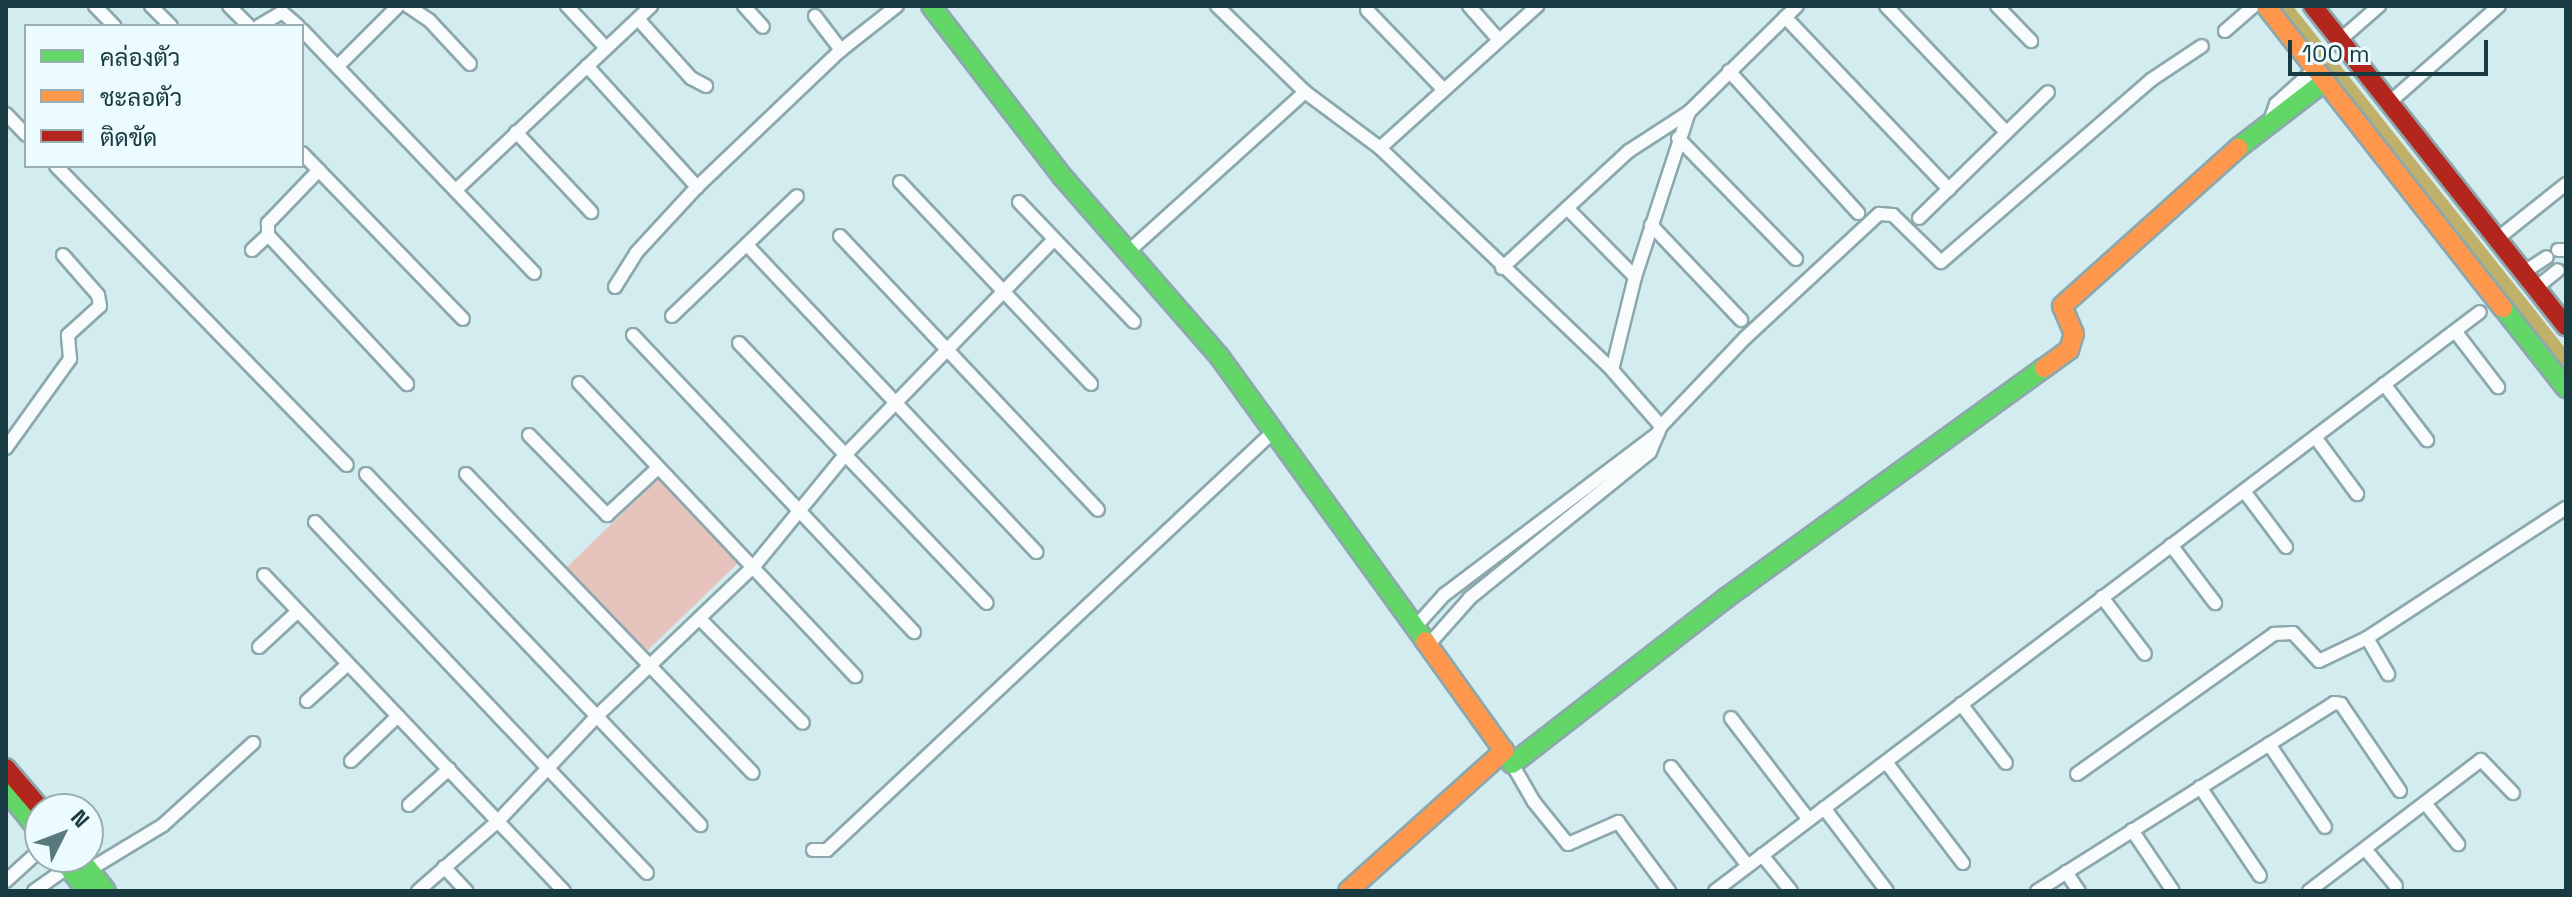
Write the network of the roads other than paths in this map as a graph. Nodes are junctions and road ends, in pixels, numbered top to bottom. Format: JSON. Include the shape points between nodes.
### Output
{"nodes":[{"id":1,"x":95,"y":6,"type":"edge"},
{"id":2,"x":151,"y":6,"type":"edge"},
{"id":3,"x":229,"y":6,"type":"edge"},
{"id":4,"x":398,"y":6,"type":"edge"},
{"id":5,"x":408,"y":6,"type":"edge"},
{"id":6,"x":567,"y":6,"type":"edge"},
{"id":7,"x":651,"y":6,"type":"edge"},
{"id":8,"x":744,"y":6,"type":"edge"},
{"id":9,"x":931,"y":6,"type":"edge"},
{"id":10,"x":1217,"y":6,"type":"edge"},
{"id":11,"x":1469,"y":6,"type":"edge"},
{"id":12,"x":1537,"y":6,"type":"edge"},
{"id":13,"x":1797,"y":6,"type":"edge"},
{"id":14,"x":1886,"y":6,"type":"edge"},
{"id":15,"x":1997,"y":6,"type":"edge"},
{"id":16,"x":2254,"y":6,"type":"edge"},
{"id":17,"x":2266,"y":6,"type":"edge"},
{"id":18,"x":2313,"y":6,"type":"edge"},
{"id":19,"x":2379,"y":6,"type":"edge"},
{"id":20,"x":2499,"y":6,"type":"edge"},
{"id":21,"x":893,"y":7,"type":"edge"},
{"id":22,"x":1367,"y":10,"type":"dead end"},
{"id":23,"x":815,"y":16,"type":"dead end"},
{"id":24,"x":1785,"y":17,"type":"junction"},
{"id":25,"x":638,"y":19,"type":"junction"},
{"id":26,"x":112,"y":24,"type":"edge"},
{"id":27,"x":169,"y":24,"type":"edge"},
{"id":28,"x":247,"y":24,"type":"edge"},
{"id":29,"x":262,"y":24,"type":"edge"},
{"id":30,"x":296,"y":24,"type":"edge"},
{"id":31,"x":763,"y":27,"type":"dead end"},
{"id":32,"x":2225,"y":31,"type":"dead end"},
{"id":33,"x":304,"y":32,"type":"edge"},
{"id":34,"x":1499,"y":40,"type":"junction"},
{"id":35,"x":2340,"y":40,"type":"junction"},
{"id":36,"x":2031,"y":41,"type":"dead end"},
{"id":37,"x":2202,"y":46,"type":"dead end"},
{"id":38,"x":606,"y":48,"type":"junction"},
{"id":39,"x":841,"y":50,"type":"junction"},
{"id":40,"x":470,"y":64,"type":"dead end"},
{"id":41,"x":338,"y":66,"type":"junction"},
{"id":42,"x":587,"y":66,"type":"junction"},
{"id":43,"x":1729,"y":71,"type":"junction"},
{"id":44,"x":2320,"y":75,"type":"junction"},
{"id":45,"x":706,"y":86,"type":"dead end"},
{"id":46,"x":1444,"y":90,"type":"junction"},
{"id":47,"x":1305,"y":92,"type":"junction"},
{"id":48,"x":2048,"y":92,"type":"dead end"},
{"id":49,"x":2390,"y":102,"type":"junction"},
{"id":50,"x":1689,"y":112,"type":"junction"},
{"id":51,"x":6,"y":114,"type":"edge"},
{"id":52,"x":516,"y":132,"type":"junction"},
{"id":53,"x":2006,"y":132,"type":"junction"},
{"id":54,"x":24,"y":133,"type":"edge"},
{"id":55,"x":1678,"y":138,"type":"junction"},
{"id":56,"x":1380,"y":148,"type":"junction"},
{"id":57,"x":304,"y":155,"type":"edge"},
{"id":58,"x":58,"y":168,"type":"edge"},
{"id":59,"x":319,"y":170,"type":"junction"},
{"id":60,"x":900,"y":182,"type":"dead end"},
{"id":61,"x":2566,"y":184,"type":"edge"},
{"id":62,"x":697,"y":187,"type":"junction"},
{"id":63,"x":457,"y":189,"type":"junction"},
{"id":64,"x":1949,"y":189,"type":"junction"},
{"id":65,"x":797,"y":196,"type":"dead end"},
{"id":66,"x":1019,"y":202,"type":"dead end"},
{"id":67,"x":1567,"y":208,"type":"junction"},
{"id":68,"x":591,"y":212,"type":"dead end"},
{"id":69,"x":1858,"y":213,"type":"dead end"},
{"id":70,"x":1919,"y":218,"type":"dead end"},
{"id":71,"x":1651,"y":225,"type":"junction"},
{"id":72,"x":268,"y":235,"type":"junction"},
{"id":73,"x":840,"y":236,"type":"dead end"},
{"id":74,"x":1054,"y":239,"type":"junction"},
{"id":75,"x":2497,"y":239,"type":"junction"},
{"id":76,"x":747,"y":245,"type":"junction"},
{"id":77,"x":252,"y":250,"type":"dead end"},
{"id":78,"x":1129,"y":251,"type":"junction"},
{"id":79,"x":2557,"y":252,"type":"edge"},
{"id":80,"x":63,"y":255,"type":"dead end"},
{"id":81,"x":1796,"y":259,"type":"dead end"},
{"id":82,"x":1502,"y":268,"type":"junction"},
{"id":83,"x":2558,"y":270,"type":"dead end"},
{"id":84,"x":2524,"y":272,"type":"junction"},
{"id":85,"x":534,"y":273,"type":"dead end"},
{"id":86,"x":1635,"y":277,"type":"junction"},
{"id":87,"x":615,"y":287,"type":"dead end"},
{"id":88,"x":2536,"y":288,"type":"junction"},
{"id":89,"x":1005,"y":293,"type":"junction"},
{"id":90,"x":2480,"y":312,"type":"dead end"},
{"id":91,"x":672,"y":316,"type":"dead end"},
{"id":92,"x":463,"y":319,"type":"dead end"},
{"id":93,"x":1741,"y":320,"type":"dead end"},
{"id":94,"x":1134,"y":322,"type":"dead end"},
{"id":95,"x":2566,"y":326,"type":"edge"},
{"id":96,"x":2455,"y":331,"type":"junction"},
{"id":97,"x":633,"y":335,"type":"dead end"},
{"id":98,"x":739,"y":343,"type":"dead end"},
{"id":99,"x":949,"y":350,"type":"junction"},
{"id":100,"x":1612,"y":370,"type":"junction"},
{"id":101,"x":579,"y":383,"type":"dead end"},
{"id":102,"x":407,"y":384,"type":"dead end"},
{"id":103,"x":1091,"y":384,"type":"dead end"},
{"id":104,"x":2384,"y":384,"type":"junction"},
{"id":105,"x":2498,"y":387,"type":"dead end"},
{"id":106,"x":2566,"y":388,"type":"edge"},
{"id":107,"x":897,"y":403,"type":"junction"},
{"id":108,"x":1659,"y":429,"type":"junction"},
{"id":109,"x":1274,"y":431,"type":"junction"},
{"id":110,"x":529,"y":435,"type":"dead end"},
{"id":111,"x":2315,"y":437,"type":"junction"},
{"id":112,"x":2427,"y":440,"type":"dead end"},
{"id":113,"x":6,"y":448,"type":"edge"},
{"id":114,"x":846,"y":454,"type":"junction"},
{"id":115,"x":347,"y":465,"type":"dead end"},
{"id":116,"x":658,"y":468,"type":"junction"},
{"id":117,"x":366,"y":474,"type":"dead end"},
{"id":118,"x":466,"y":474,"type":"dead end"},
{"id":119,"x":2244,"y":491,"type":"junction"},
{"id":120,"x":2357,"y":494,"type":"dead end"},
{"id":121,"x":2566,"y":508,"type":"edge"},
{"id":122,"x":797,"y":509,"type":"junction"},
{"id":123,"x":1098,"y":510,"type":"dead end"},
{"id":124,"x":315,"y":522,"type":"dead end"},
{"id":125,"x":2171,"y":545,"type":"junction"},
{"id":126,"x":2286,"y":547,"type":"dead end"},
{"id":127,"x":1036,"y":552,"type":"dead end"},
{"id":128,"x":755,"y":565,"type":"junction"},
{"id":129,"x":264,"y":575,"type":"dead end"},
{"id":130,"x":2102,"y":597,"type":"junction"},
{"id":131,"x":987,"y":603,"type":"dead end"},
{"id":132,"x":2215,"y":603,"type":"dead end"},
{"id":133,"x":298,"y":611,"type":"junction"},
{"id":134,"x":700,"y":619,"type":"junction"},
{"id":135,"x":1417,"y":625,"type":"junction"},
{"id":136,"x":914,"y":632,"type":"dead end"},
{"id":137,"x":2367,"y":638,"type":"junction"},
{"id":138,"x":1430,"y":643,"type":"junction"},
{"id":139,"x":259,"y":647,"type":"dead end"},
{"id":140,"x":2145,"y":654,"type":"dead end"},
{"id":141,"x":348,"y":664,"type":"junction"},
{"id":142,"x":651,"y":665,"type":"junction"},
{"id":143,"x":2388,"y":674,"type":"dead end"},
{"id":144,"x":855,"y":676,"type":"dead end"},
{"id":145,"x":307,"y":701,"type":"dead end"},
{"id":146,"x":1961,"y":704,"type":"junction"},
{"id":147,"x":398,"y":716,"type":"junction"},
{"id":148,"x":597,"y":716,"type":"junction"},
{"id":149,"x":1731,"y":718,"type":"dead end"},
{"id":150,"x":803,"y":723,"type":"dead end"},
{"id":151,"x":253,"y":743,"type":"dead end"},
{"id":152,"x":2269,"y":744,"type":"junction"},
{"id":153,"x":1508,"y":758,"type":"junction"},
{"id":154,"x":351,"y":761,"type":"dead end"},
{"id":155,"x":1886,"y":762,"type":"junction"},
{"id":156,"x":2006,"y":763,"type":"dead end"},
{"id":157,"x":1671,"y":767,"type":"dead end"},
{"id":158,"x":6,"y":768,"type":"edge"},
{"id":159,"x":449,"y":769,"type":"junction"},
{"id":160,"x":549,"y":771,"type":"junction"},
{"id":161,"x":753,"y":773,"type":"dead end"},
{"id":162,"x":2077,"y":774,"type":"dead end"},
{"id":163,"x":2200,"y":787,"type":"junction"},
{"id":164,"x":6,"y":790,"type":"edge"},
{"id":165,"x":2400,"y":791,"type":"dead end"},
{"id":166,"x":27,"y":793,"type":"edge"},
{"id":167,"x":2513,"y":793,"type":"dead end"},
{"id":168,"x":2425,"y":803,"type":"junction"},
{"id":169,"x":409,"y":805,"type":"dead end"},
{"id":170,"x":1824,"y":808,"type":"junction"},
{"id":171,"x":24,"y":812,"type":"edge"},
{"id":172,"x":1809,"y":820,"type":"junction"},
{"id":173,"x":498,"y":821,"type":"junction"},
{"id":174,"x":700,"y":825,"type":"dead end"},
{"id":175,"x":2325,"y":827,"type":"dead end"},
{"id":176,"x":2132,"y":830,"type":"junction"},
{"id":177,"x":2458,"y":844,"type":"dead end"},
{"id":178,"x":2365,"y":849,"type":"junction"},
{"id":179,"x":104,"y":850,"type":"edge"},
{"id":180,"x":813,"y":850,"type":"dead end"},
{"id":181,"x":1762,"y":855,"type":"junction"},
{"id":182,"x":1963,"y":863,"type":"dead end"},
{"id":183,"x":24,"y":865,"type":"edge"},
{"id":184,"x":1748,"y":866,"type":"junction"},
{"id":185,"x":444,"y":867,"type":"junction"},
{"id":186,"x":2066,"y":872,"type":"junction"},
{"id":187,"x":60,"y":873,"type":"edge"},
{"id":188,"x":85,"y":873,"type":"edge"},
{"id":189,"x":647,"y":873,"type":"dead end"},
{"id":190,"x":2260,"y":876,"type":"dead end"},
{"id":191,"x":6,"y":881,"type":"edge"},
{"id":192,"x":2396,"y":886,"type":"dead end"},
{"id":193,"x":34,"y":891,"type":"edge"},
{"id":194,"x":106,"y":891,"type":"edge"},
{"id":195,"x":418,"y":891,"type":"edge"},
{"id":196,"x":466,"y":891,"type":"edge"},
{"id":197,"x":564,"y":891,"type":"edge"},
{"id":198,"x":1348,"y":891,"type":"edge"},
{"id":199,"x":1669,"y":891,"type":"edge"},
{"id":200,"x":1715,"y":891,"type":"edge"},
{"id":201,"x":1791,"y":891,"type":"edge"},
{"id":202,"x":1887,"y":891,"type":"edge"},
{"id":203,"x":2037,"y":891,"type":"edge"},
{"id":204,"x":2079,"y":891,"type":"edge"},
{"id":205,"x":2173,"y":891,"type":"edge"},
{"id":206,"x":2309,"y":891,"type":"edge"}],
"edges":[{"from":1,"to":26,"type":"street"},
{"from":2,"to":27,"type":"street"},
{"from":3,"to":28,"type":"street"},
{"from":4,"to":41,"type":"street"},
{"from":5,"to":40,"type":"street","via":[[429,20]]},
{"from":6,"to":38,"type":"street"},
{"from":7,"to":25,"type":"street"},
{"from":8,"to":31,"type":"street"},
{"from":9,"to":78,"type":"street","via":[[1061,175]]},
{"from":10,"to":47,"type":"street"},
{"from":11,"to":34,"type":"street"},
{"from":12,"to":34,"type":"street"},
{"from":13,"to":24,"type":"street"},
{"from":14,"to":53,"type":"street"},
{"from":15,"to":36,"type":"street"},
{"from":16,"to":32,"type":"street"},
{"from":17,"to":44,"type":"street"},
{"from":18,"to":35,"type":"street"},
{"from":19,"to":35,"type":"street"},
{"from":20,"to":49,"type":"street"},
{"from":21,"to":39,"type":"street"},
{"from":22,"to":46,"type":"street"},
{"from":23,"to":39,"type":"street"},
{"from":24,"to":43,"type":"street"},
{"from":24,"to":64,"type":"street"},
{"from":25,"to":38,"type":"street"},
{"from":25,"to":45,"type":"street","via":[[691,78]]},
{"from":29,"to":30,"type":"street","via":[[282,12]]},
{"from":33,"to":41,"type":"street"},
{"from":34,"to":46,"type":"street"},
{"from":35,"to":49,"type":"street"},
{"from":37,"to":108,"type":"street","via":[[2151,80],[1941,262],[1893,215],[1879,214],[1745,338]]},
{"from":38,"to":42,"type":"street"},
{"from":39,"to":62,"type":"street"},
{"from":41,"to":63,"type":"street"},
{"from":42,"to":52,"type":"street"},
{"from":42,"to":62,"type":"street"},
{"from":43,"to":50,"type":"street"},
{"from":43,"to":69,"type":"street"},
{"from":44,"to":106,"type":"street"},
{"from":44,"to":153,"type":"street","via":[[2285,113],[2271,118],[2062,306],[2074,334],[2069,350]]},
{"from":46,"to":56,"type":"street"},
{"from":47,"to":56,"type":"street"},
{"from":47,"to":78,"type":"street"},
{"from":48,"to":53,"type":"street"},
{"from":49,"to":75,"type":"street"},
{"from":50,"to":55,"type":"street"},
{"from":50,"to":67,"type":"street","via":[[1629,151]]},
{"from":51,"to":54,"type":"street"},
{"from":52,"to":63,"type":"street"},
{"from":52,"to":68,"type":"street"},
{"from":53,"to":64,"type":"street"},
{"from":55,"to":71,"type":"street"},
{"from":55,"to":81,"type":"street"},
{"from":56,"to":82,"type":"street"},
{"from":57,"to":59,"type":"street"},
{"from":58,"to":115,"type":"street"},
{"from":59,"to":72,"type":"street","via":[[268,223]]},
{"from":59,"to":92,"type":"street"},
{"from":60,"to":89,"type":"street"},
{"from":61,"to":75,"type":"street"},
{"from":62,"to":87,"type":"street","via":[[636,253]]},
{"from":63,"to":85,"type":"street"},
{"from":64,"to":70,"type":"street"},
{"from":65,"to":76,"type":"street"},
{"from":66,"to":74,"type":"street"},
{"from":67,"to":82,"type":"street"},
{"from":67,"to":86,"type":"street"},
{"from":71,"to":86,"type":"street"},
{"from":71,"to":93,"type":"street"},
{"from":72,"to":77,"type":"street"},
{"from":72,"to":102,"type":"street"},
{"from":73,"to":99,"type":"street"},
{"from":74,"to":89,"type":"street"},
{"from":74,"to":94,"type":"street"},
{"from":75,"to":84,"type":"street"},
{"from":76,"to":91,"type":"street"},
{"from":76,"to":107,"type":"street"},
{"from":78,"to":109,"type":"street","via":[[1219,356]]},
{"from":79,"to":84,"type":"street"},
{"from":80,"to":113,"type":"street","via":[[98,295],[100,306],[68,335],[70,359]]},
{"from":82,"to":100,"type":"street"},
{"from":83,"to":88,"type":"street"},
{"from":84,"to":88,"type":"street"},
{"from":86,"to":100,"type":"street"},
{"from":88,"to":95,"type":"street"},
{"from":89,"to":99,"type":"street"},
{"from":89,"to":103,"type":"street"},
{"from":90,"to":96,"type":"street"},
{"from":96,"to":104,"type":"street"},
{"from":96,"to":105,"type":"street"},
{"from":97,"to":122,"type":"street"},
{"from":98,"to":114,"type":"street"},
{"from":99,"to":107,"type":"street"},
{"from":99,"to":123,"type":"street"},
{"from":100,"to":108,"type":"street"},
{"from":101,"to":116,"type":"street"},
{"from":104,"to":111,"type":"street"},
{"from":104,"to":112,"type":"street"},
{"from":107,"to":114,"type":"street"},
{"from":107,"to":127,"type":"street"},
{"from":108,"to":135,"type":"street","via":[[1444,595]]},
{"from":108,"to":138,"type":"street","via":[[1650,452],[1470,598]]},
{"from":109,"to":135,"type":"street"},
{"from":109,"to":180,"type":"street","via":[[838,841],[827,850]]},
{"from":110,"to":116,"type":"street","via":[[607,515]]},
{"from":111,"to":119,"type":"street"},
{"from":111,"to":120,"type":"street"},
{"from":114,"to":122,"type":"street"},
{"from":114,"to":131,"type":"street"},
{"from":116,"to":128,"type":"street"},
{"from":117,"to":148,"type":"street"},
{"from":118,"to":142,"type":"street"},
{"from":119,"to":125,"type":"street"},
{"from":119,"to":126,"type":"street"},
{"from":121,"to":137,"type":"street"},
{"from":122,"to":128,"type":"street"},
{"from":122,"to":136,"type":"street"},
{"from":124,"to":160,"type":"street"},
{"from":125,"to":130,"type":"street"},
{"from":125,"to":132,"type":"street"},
{"from":128,"to":134,"type":"street"},
{"from":128,"to":144,"type":"street"},
{"from":129,"to":133,"type":"street"},
{"from":130,"to":140,"type":"street"},
{"from":130,"to":146,"type":"street"},
{"from":133,"to":139,"type":"street"},
{"from":133,"to":141,"type":"street"},
{"from":134,"to":142,"type":"street"},
{"from":134,"to":150,"type":"street"},
{"from":135,"to":138,"type":"street"},
{"from":137,"to":143,"type":"street"},
{"from":137,"to":162,"type":"street","via":[[2319,661],[2293,633],[2274,634]]},
{"from":138,"to":153,"type":"street"},
{"from":141,"to":145,"type":"street"},
{"from":141,"to":147,"type":"street"},
{"from":142,"to":148,"type":"street"},
{"from":142,"to":161,"type":"street"},
{"from":146,"to":155,"type":"street"},
{"from":146,"to":156,"type":"street"},
{"from":147,"to":154,"type":"street"},
{"from":147,"to":159,"type":"street"},
{"from":148,"to":160,"type":"street"},
{"from":148,"to":174,"type":"street"},
{"from":149,"to":172,"type":"street"},
{"from":151,"to":179,"type":"street","via":[[163,825]]},
{"from":152,"to":163,"type":"street"},
{"from":152,"to":165,"type":"street","via":[[2338,702]]},
{"from":152,"to":175,"type":"street"},
{"from":153,"to":198,"type":"street"},
{"from":153,"to":199,"type":"street","via":[[1568,844],[1618,822]]},
{"from":155,"to":170,"type":"street"},
{"from":155,"to":182,"type":"street"},
{"from":157,"to":184,"type":"street"},
{"from":158,"to":166,"type":"street"},
{"from":159,"to":169,"type":"street"},
{"from":159,"to":173,"type":"street"},
{"from":160,"to":173,"type":"street"},
{"from":160,"to":189,"type":"street"},
{"from":163,"to":176,"type":"street"},
{"from":163,"to":190,"type":"street"},
{"from":164,"to":171,"type":"street"},
{"from":167,"to":168,"type":"street","via":[[2484,759]]},
{"from":168,"to":177,"type":"street"},
{"from":168,"to":178,"type":"street"},
{"from":170,"to":172,"type":"street"},
{"from":170,"to":202,"type":"street"},
{"from":172,"to":181,"type":"street"},
{"from":173,"to":185,"type":"street"},
{"from":173,"to":197,"type":"street"},
{"from":176,"to":186,"type":"street"},
{"from":176,"to":205,"type":"street"},
{"from":178,"to":192,"type":"street"},
{"from":178,"to":206,"type":"street"},
{"from":181,"to":184,"type":"street"},
{"from":181,"to":201,"type":"street"},
{"from":183,"to":191,"type":"street"},
{"from":184,"to":200,"type":"street"},
{"from":185,"to":195,"type":"street"},
{"from":185,"to":196,"type":"street"},
{"from":186,"to":203,"type":"street"},
{"from":186,"to":204,"type":"street"},
{"from":187,"to":193,"type":"street"},
{"from":188,"to":194,"type":"street"}]}
